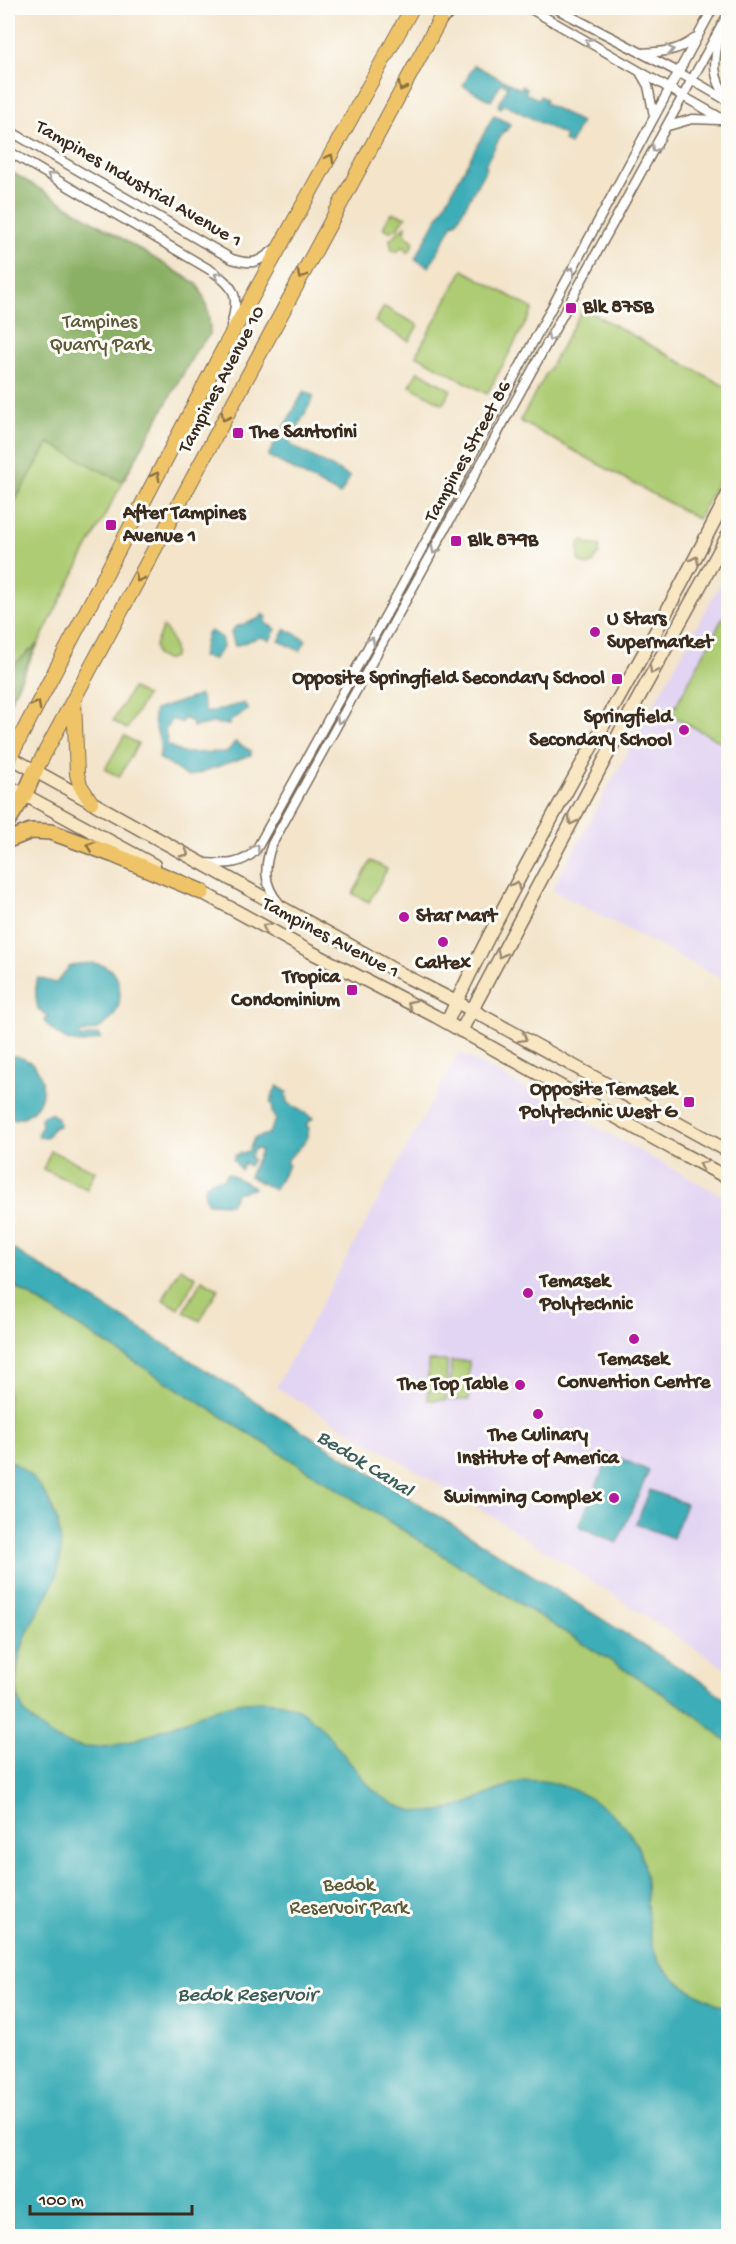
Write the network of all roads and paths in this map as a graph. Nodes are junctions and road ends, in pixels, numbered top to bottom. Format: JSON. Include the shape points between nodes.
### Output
{"nodes":[{"id":1,"x":412,"y":8,"type":"edge"},
{"id":2,"x":446,"y":8,"type":"edge"},
{"id":3,"x":459,"y":8,"type":"edge"},
{"id":4,"x":529,"y":8,"type":"edge"},
{"id":5,"x":555,"y":8,"type":"edge"},
{"id":6,"x":713,"y":8,"type":"edge"},
{"id":7,"x":729,"y":14,"type":"edge"},
{"id":8,"x":438,"y":23,"type":"junction"},
{"id":9,"x":720,"y":29,"type":"junction"},
{"id":10,"x":696,"y":38,"type":"junction"},
{"id":11,"x":641,"y":52,"type":"junction"},
{"id":12,"x":639,"y":72,"type":"junction"},
{"id":13,"x":678,"y":72,"type":"junction"},
{"id":14,"x":693,"y":81,"type":"junction"},
{"id":15,"x":669,"y":89,"type":"junction"},
{"id":16,"x":684,"y":97,"type":"junction"},
{"id":17,"x":729,"y":100,"type":"edge"},
{"id":18,"x":654,"y":117,"type":"junction"},
{"id":19,"x":729,"y":122,"type":"edge"},
{"id":20,"x":668,"y":126,"type":"junction"},
{"id":21,"x":8,"y":130,"type":"edge"},
{"id":22,"x":8,"y":151,"type":"edge"},
{"id":23,"x":284,"y":243,"type":"junction"},
{"id":24,"x":225,"y":346,"type":"junction"},
{"id":25,"x":727,"y":502,"type":"edge"},
{"id":26,"x":723,"y":520,"type":"edge"},
{"id":27,"x":729,"y":535,"type":"edge"},
{"id":28,"x":74,"y":700,"type":"junction"},
{"id":29,"x":8,"y":759,"type":"edge"},
{"id":30,"x":35,"y":771,"type":"junction"},
{"id":31,"x":8,"y":786,"type":"edge"},
{"id":32,"x":24,"y":796,"type":"junction"},
{"id":33,"x":91,"y":802,"type":"junction"},
{"id":34,"x":8,"y":821,"type":"edge"},
{"id":35,"x":8,"y":840,"type":"edge"},
{"id":36,"x":529,"y":860,"type":"junction"},
{"id":37,"x":203,"y":863,"type":"junction"},
{"id":38,"x":546,"y":869,"type":"junction"},
{"id":39,"x":202,"y":892,"type":"junction"},
{"id":40,"x":284,"y":908,"type":"junction"},
{"id":41,"x":386,"y":965,"type":"junction"},
{"id":42,"x":376,"y":986,"type":"junction"},
{"id":43,"x":456,"y":1002,"type":"junction"},
{"id":44,"x":472,"y":1010,"type":"junction"},
{"id":45,"x":447,"y":1022,"type":"junction"},
{"id":46,"x":461,"y":1031,"type":"junction"},
{"id":47,"x":688,"y":1129,"type":"junction"},
{"id":48,"x":677,"y":1151,"type":"junction"},
{"id":49,"x":729,"y":1151,"type":"edge"},
{"id":50,"x":729,"y":1178,"type":"edge"}],
"edges":[{"from":23,"to":1,"type":"main road","name":"Tampines Avenue 10","one_way":true},
{"from":2,"to":8,"type":"main road","name":"Tampines Avenue 10"},
{"from":3,"to":8,"type":"street"},
{"from":12,"to":4,"type":"street","one_way":true},
{"from":5,"to":11,"type":"street"},
{"from":6,"to":10,"type":"street","name":"Tampines Street 86"},
{"from":7,"to":9,"type":"street","name":"Tampines Street 86"},
{"from":8,"to":28,"type":"main road","name":"Tampines Avenue 10","one_way":true},
{"from":9,"to":14,"type":"street","name":"Tampines Street 86"},
{"from":9,"to":17,"type":"street","via":[[715,72],[719,87]]},
{"from":11,"to":10,"type":"street","one_way":true,"via":[[671,51]]},
{"from":10,"to":13,"type":"street","name":"Tampines Street 86"},
{"from":11,"to":13,"type":"street"},
{"from":12,"to":15,"type":"street"},
{"from":12,"to":18,"type":"street","via":[[650,94]]},
{"from":13,"to":14,"type":"street"},
{"from":13,"to":15,"type":"street","name":"Tampines Street 86"},
{"from":14,"to":16,"type":"street","name":"Tampines Street 86"},
{"from":14,"to":17,"type":"street"},
{"from":15,"to":16,"type":"street"},
{"from":15,"to":18,"type":"street","name":"Tampines Street 86"},
{"from":16,"to":19,"type":"street"},
{"from":16,"to":20,"type":"street","name":"Tampines Street 86"},
{"from":37,"to":18,"type":"street","name":"Tampines Street 86","one_way":true,"via":[[242,861],[256,850]]},
{"from":19,"to":20,"type":"street","via":[[702,118]]},
{"from":20,"to":40,"type":"street","name":"Tampines Street 86","one_way":true,"via":[[272,844],[265,872],[268,886]]},
{"from":21,"to":23,"type":"street","name":"Tampines Industrial Avenue 1","via":[[232,259],[260,261]]},
{"from":24,"to":22,"type":"street","name":"Tampines Industrial Avenue 1","one_way":true,"via":[[235,312],[231,284]]},
{"from":23,"to":24,"type":"main road","name":"Tampines Avenue 10"},
{"from":29,"to":24,"type":"main road","name":"Tampines Avenue 10","one_way":true},
{"from":25,"to":26,"type":"main road"},
{"from":36,"to":26,"type":"main road","one_way":true,"via":[[683,583]]},
{"from":27,"to":38,"type":"main road","one_way":true},
{"from":28,"to":30,"type":"main road","name":"Tampines Avenue 10"},
{"from":28,"to":33,"type":"main road","via":[[77,774]]},
{"from":29,"to":30,"type":"main road","name":"Tampines Avenue 1"},
{"from":30,"to":32,"type":"highway"},
{"from":30,"to":33,"type":"main road","name":"Tampines Avenue 1"},
{"from":31,"to":32,"type":"main road","name":"Tampines Avenue 1"},
{"from":32,"to":34,"type":"highway"},
{"from":32,"to":39,"type":"main road","name":"Tampines Avenue 1"},
{"from":33,"to":37,"type":"main road","name":"Tampines Avenue 1","one_way":true},
{"from":39,"to":35,"type":"highway","one_way":true,"via":[[51,832],[31,831]]},
{"from":36,"to":38,"type":"main road"},
{"from":43,"to":36,"type":"main road","one_way":true},
{"from":37,"to":40,"type":"main road","name":"Tampines Avenue 1"},
{"from":38,"to":44,"type":"main road","one_way":true},
{"from":42,"to":39,"type":"main road","name":"Tampines Avenue 1","one_way":true},
{"from":40,"to":41,"type":"main road","name":"Tampines Avenue 1"},
{"from":41,"to":42,"type":"main road","via":[[386,978]]},
{"from":41,"to":43,"type":"main road","name":"Tampines Avenue 1"},
{"from":45,"to":42,"type":"main road","name":"Tampines Avenue 1","one_way":true},
{"from":43,"to":44,"type":"main road","name":"Tampines Avenue 1"},
{"from":43,"to":45,"type":"main road"},
{"from":44,"to":46,"type":"main road"},
{"from":44,"to":47,"type":"main road","name":"Tampines Avenue 1","one_way":true},
{"from":45,"to":46,"type":"main road","name":"Tampines Avenue 1"},
{"from":46,"to":48,"type":"main road","name":"Tampines Avenue 1"},
{"from":47,"to":48,"type":"main road","via":[[688,1141]]},
{"from":47,"to":49,"type":"main road","name":"Tampines Avenue 1"},
{"from":50,"to":48,"type":"main road","name":"Tampines Avenue 1","one_way":true}]}
